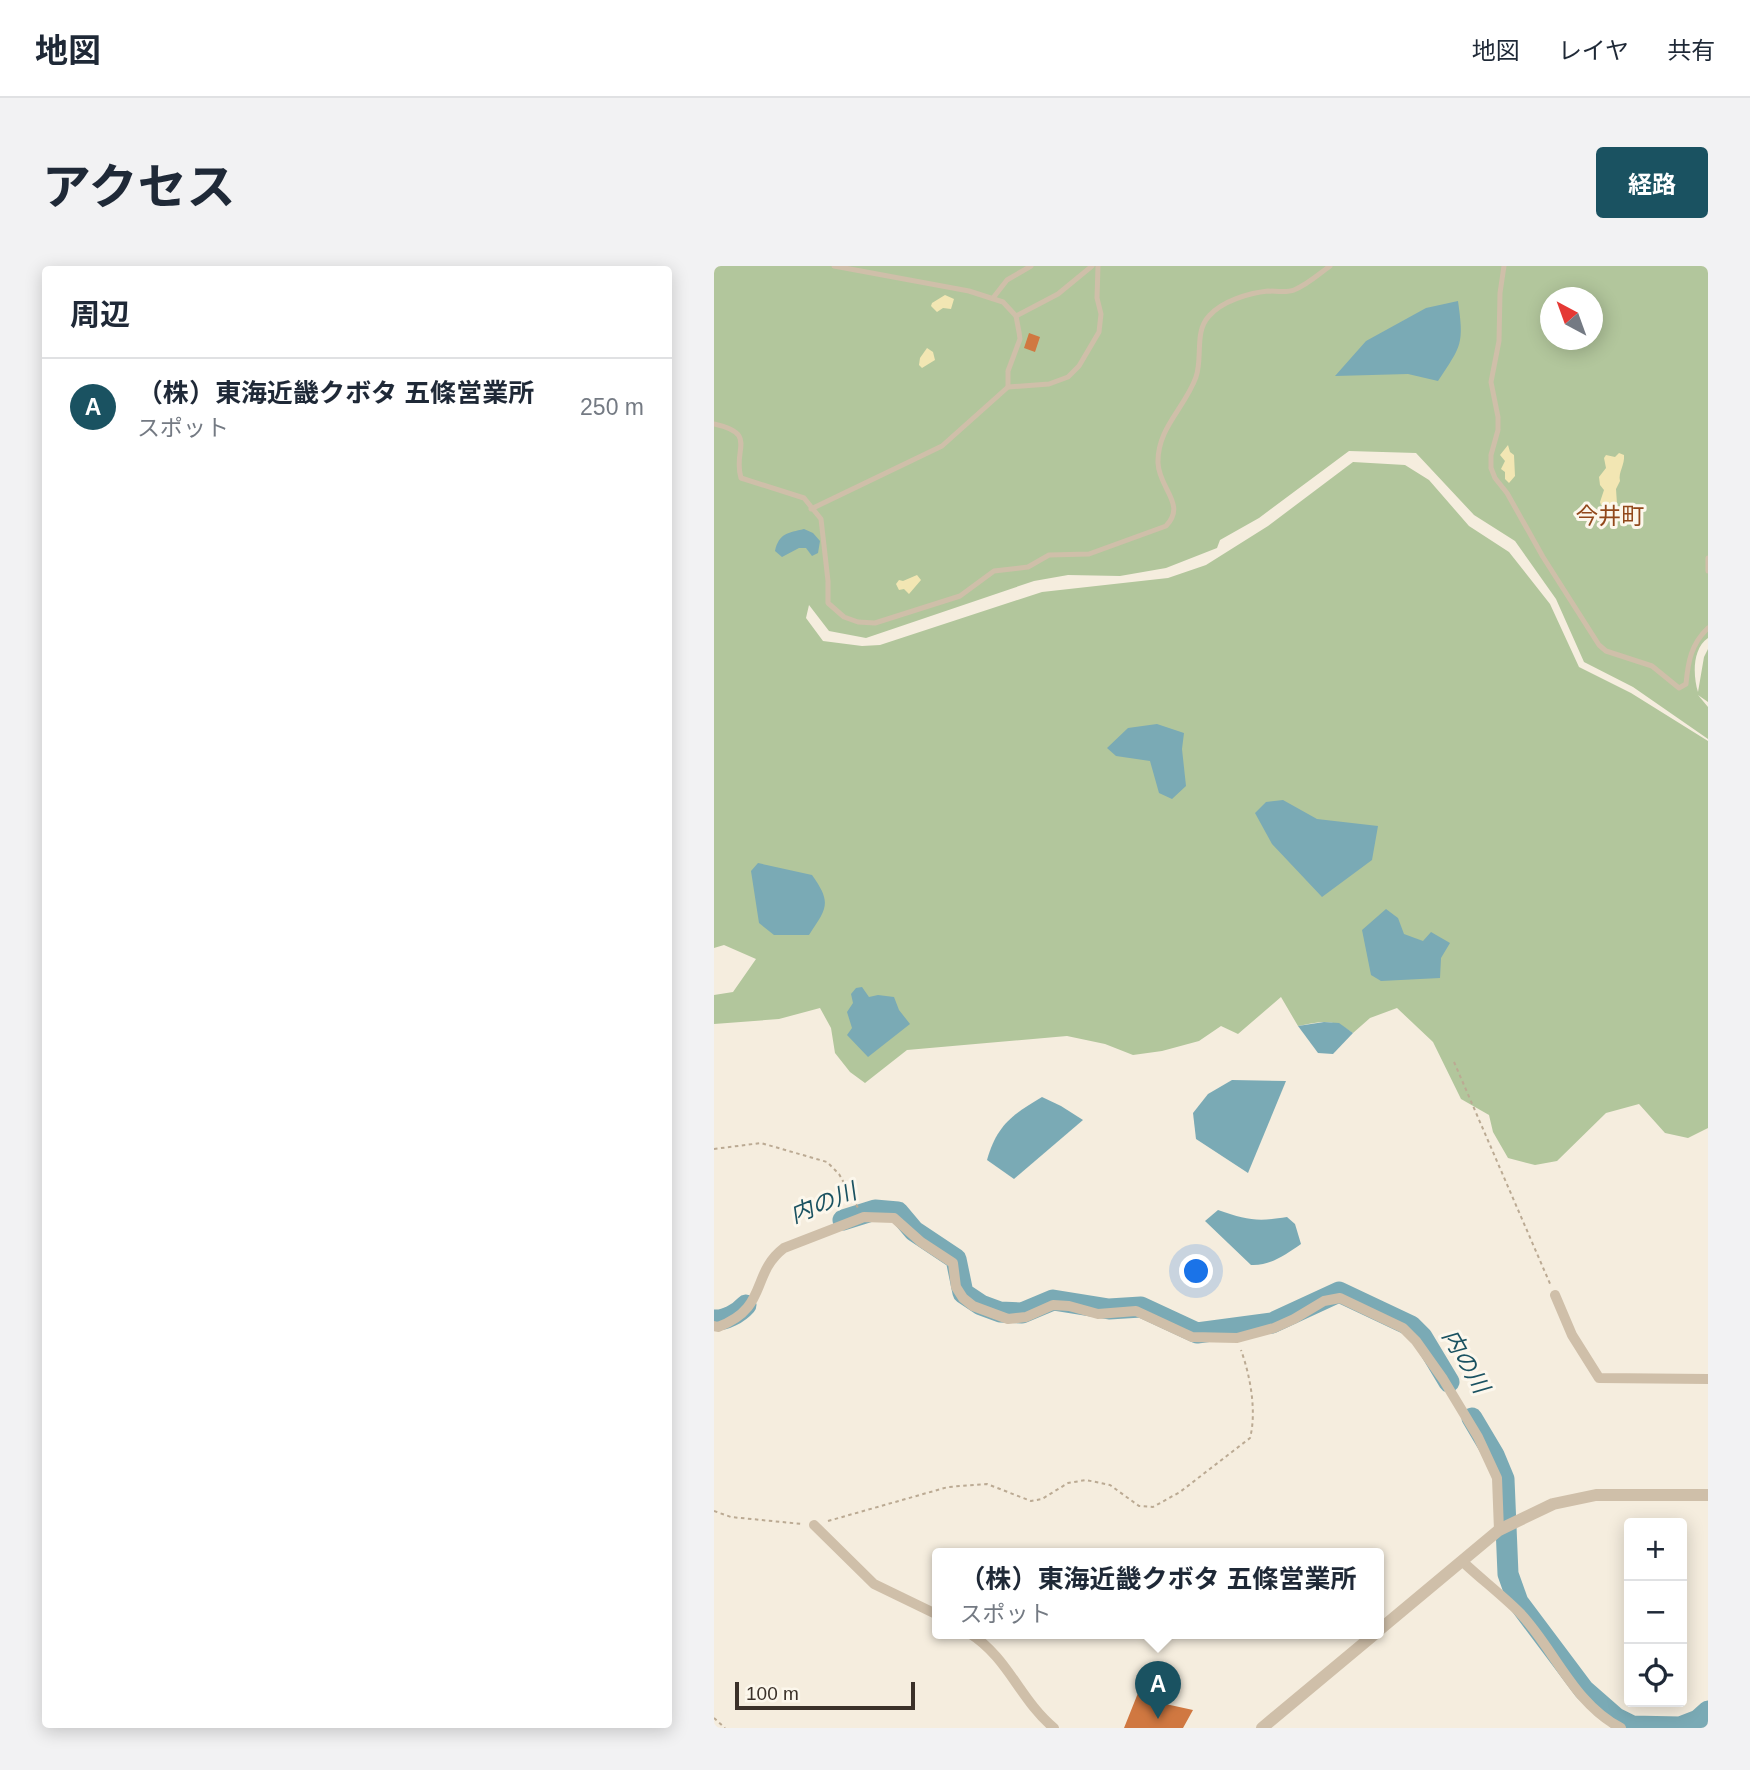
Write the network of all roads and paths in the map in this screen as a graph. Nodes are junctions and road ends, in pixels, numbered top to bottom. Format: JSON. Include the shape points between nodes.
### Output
{"nodes":[{"id":1,"x":834,"y":266,"type":"edge"},
{"id":2,"x":1031,"y":266,"type":"edge"},
{"id":3,"x":1092,"y":266,"type":"edge"},
{"id":4,"x":1098,"y":266,"type":"edge"},
{"id":5,"x":1330,"y":266,"type":"edge"},
{"id":6,"x":1504,"y":266,"type":"edge"},
{"id":7,"x":993,"y":298,"type":"junction"},
{"id":8,"x":1016,"y":316,"type":"junction"},
{"id":9,"x":1008,"y":387,"type":"junction"},
{"id":10,"x":714,"y":424,"type":"edge"},
{"id":11,"x":811,"y":509,"type":"junction"},
{"id":12,"x":1708,"y":558,"type":"edge"},
{"id":13,"x":1708,"y":571,"type":"edge"},
{"id":14,"x":1708,"y":628,"type":"edge"},
{"id":15,"x":1454,"y":1062,"type":"dead end"},
{"id":16,"x":714,"y":1149,"type":"edge"},
{"id":17,"x":856,"y":1205,"type":"dead end"},
{"id":18,"x":1555,"y":1295,"type":"joint"},
{"id":19,"x":714,"y":1326,"type":"edge"},
{"id":20,"x":1237,"y":1338,"type":"junction"},
{"id":21,"x":1708,"y":1379,"type":"edge"},
{"id":22,"x":1708,"y":1495,"type":"edge"},
{"id":23,"x":714,"y":1511,"type":"edge"},
{"id":24,"x":814,"y":1525,"type":"junction"},
{"id":25,"x":1499,"y":1531,"type":"junction"},
{"id":26,"x":1463,"y":1562,"type":"junction"},
{"id":27,"x":932,"y":1613,"type":"edge"},
{"id":28,"x":1384,"y":1626,"type":"edge"},
{"id":29,"x":976,"y":1639,"type":"edge"},
{"id":30,"x":1369,"y":1639,"type":"edge"},
{"id":31,"x":714,"y":1718,"type":"edge"},
{"id":32,"x":725,"y":1728,"type":"edge"},
{"id":33,"x":1054,"y":1728,"type":"edge"},
{"id":34,"x":1262,"y":1728,"type":"edge"},
{"id":35,"x":1620,"y":1728,"type":"edge"}],
"edges":[{"from":1,"to":7,"type":"lane"},
{"from":2,"to":7,"type":"lane","via":[[1007,279]]},
{"from":3,"to":8,"type":"lane","via":[[1058,294]]},
{"from":4,"to":9,"type":"lane","via":[[1099,332],[1079,366],[1068,377],[1049,384]]},
{"from":5,"to":11,"type":"lane","via":[[1293,290],[1248,295],[1224,305],[1204,322],[1198,372],[1163,434],[1158,453],[1158,469],[1175,507],[1166,526],[1090,554],[1049,555],[1028,567],[993,571],[960,596],[875,623],[844,617],[828,603],[825,534],[821,519]]},
{"from":6,"to":14,"type":"lane","via":[[1491,382],[1498,417],[1491,455],[1495,478],[1590,633],[1606,651],[1652,666],[1679,688],[1686,684],[1691,651]]},
{"from":7,"to":8,"type":"lane"},
{"from":8,"to":9,"type":"lane","via":[[1020,339],[1007,371]]},
{"from":9,"to":11,"type":"lane","via":[[943,446]]},
{"from":10,"to":11,"type":"lane","via":[[738,432],[742,439],[741,478],[804,498]]},
{"from":12,"to":13,"type":"lane"},
{"from":15,"to":18,"type":"path"},
{"from":16,"to":17,"type":"path","via":[[761,1143],[827,1162]]},
{"from":18,"to":21,"type":"street","via":[[1572,1335],[1599,1378]]},
{"from":19,"to":20,"type":"street","via":[[735,1321],[748,1310],[775,1255],[784,1248],[864,1217],[894,1218],[953,1263],[956,1287],[963,1298],[992,1314],[1008,1319],[1026,1317],[1053,1305],[1098,1314],[1136,1311],[1192,1337]]},
{"from":20,"to":24,"type":"path","via":[[1248,1370],[1250,1438],[1153,1507],[1139,1506],[1110,1485],[1086,1479],[1031,1501],[987,1484],[948,1487]]},
{"from":20,"to":25,"type":"street","via":[[1274,1328],[1324,1301],[1340,1298],[1403,1328],[1443,1379],[1478,1437],[1497,1478]]},
{"from":22,"to":25,"type":"street","via":[[1596,1495],[1553,1504]]},
{"from":23,"to":24,"type":"path","via":[[731,1517]]},
{"from":24,"to":27,"type":"street","via":[[874,1584]]},
{"from":25,"to":26,"type":"street"},
{"from":26,"to":28,"type":"street"},
{"from":26,"to":35,"type":"street","via":[[1520,1612],[1576,1689]]},
{"from":29,"to":33,"type":"street","via":[[992,1650],[1042,1719]]},
{"from":30,"to":34,"type":"street"},
{"from":31,"to":32,"type":"path"}]}
